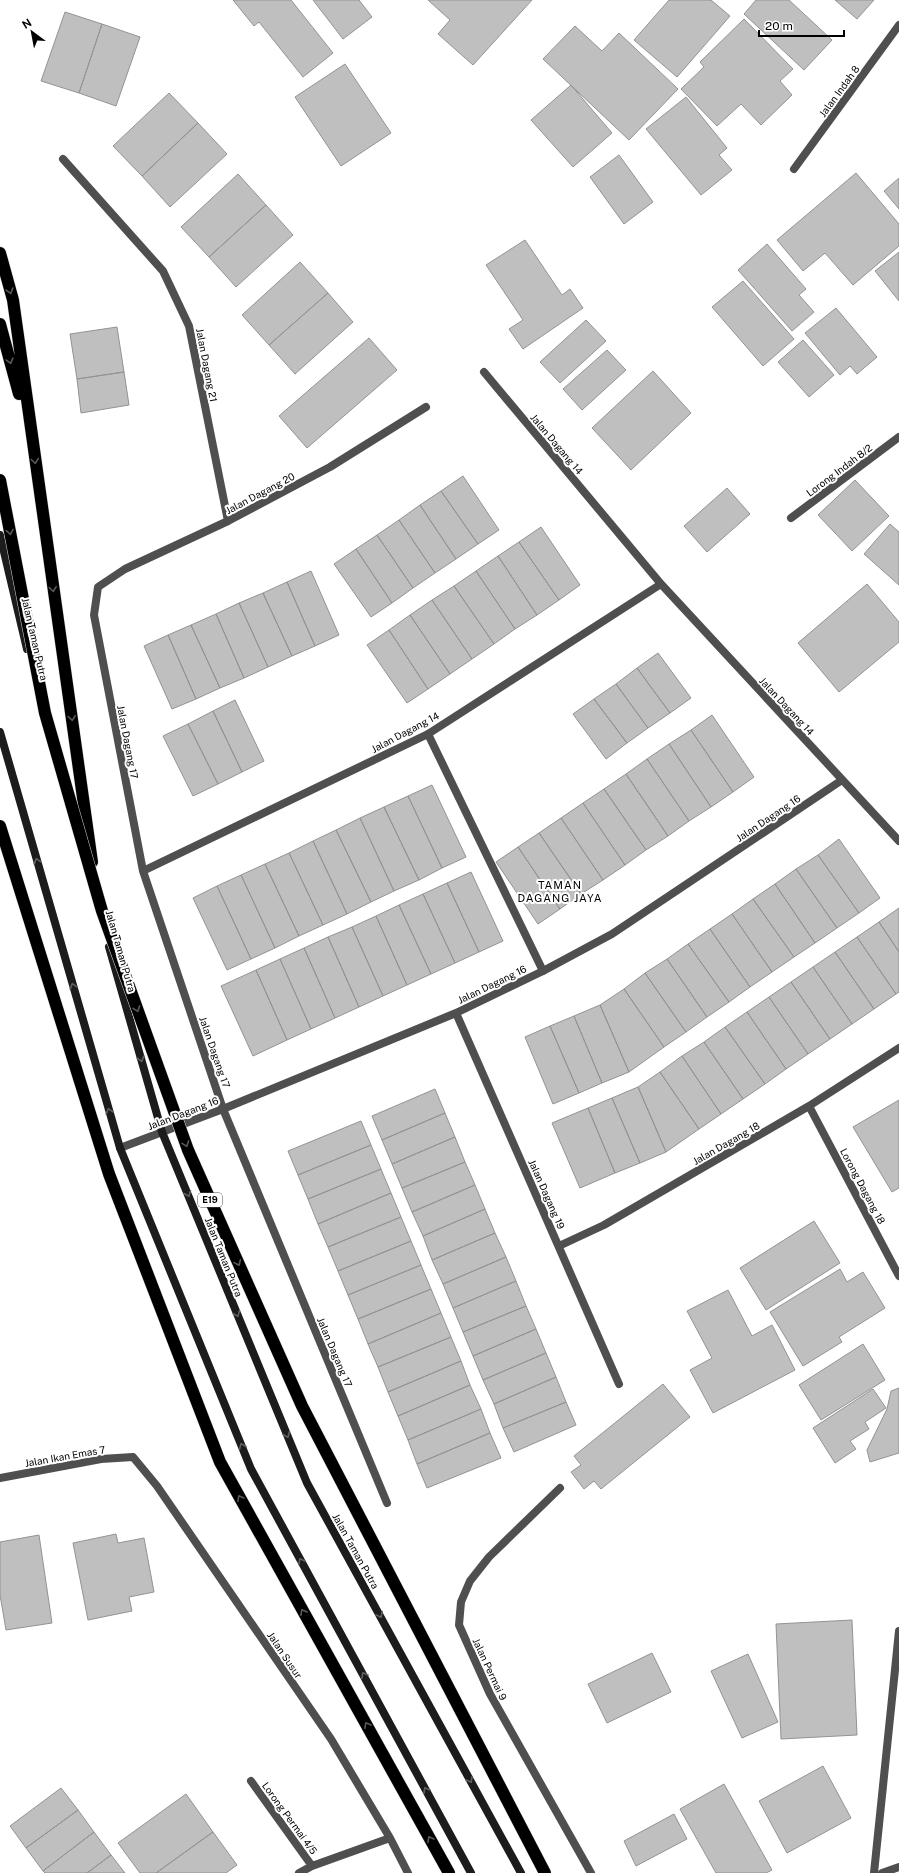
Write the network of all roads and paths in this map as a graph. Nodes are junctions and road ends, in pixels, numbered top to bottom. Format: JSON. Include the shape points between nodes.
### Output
{"nodes":[{"id":1,"x":899,"y":25,"type":"edge"},
{"id":2,"x":63,"y":159,"type":"dead end"},
{"id":3,"x":794,"y":169,"type":"dead end"},
{"id":4,"x":0,"y":253,"type":"edge"},
{"id":5,"x":0,"y":324,"type":"edge"},
{"id":6,"x":484,"y":372,"type":"dead end"},
{"id":7,"x":426,"y":407,"type":"dead end"},
{"id":8,"x":899,"y":437,"type":"edge"},
{"id":9,"x":32,"y":439,"type":"junction"},
{"id":10,"x":0,"y":480,"type":"edge"},
{"id":11,"x":791,"y":518,"type":"dead end"},
{"id":12,"x":228,"y":521,"type":"junction"},
{"id":13,"x":0,"y":535,"type":"edge"},
{"id":14,"x":661,"y":584,"type":"junction"},
{"id":15,"x":98,"y":587,"type":"joint"},
{"id":16,"x":0,"y":732,"type":"edge"},
{"id":17,"x":428,"y":734,"type":"junction"},
{"id":18,"x":842,"y":780,"type":"junction"},
{"id":19,"x":0,"y":826,"type":"edge"},
{"id":20,"x":899,"y":841,"type":"edge"},
{"id":21,"x":143,"y":871,"type":"junction"},
{"id":22,"x":99,"y":910,"type":"junction"},
{"id":23,"x":543,"y":971,"type":"junction"},
{"id":24,"x":456,"y":1012,"type":"junction"},
{"id":25,"x":899,"y":1048,"type":"edge"},
{"id":26,"x":809,"y":1106,"type":"junction"},
{"id":27,"x":223,"y":1109,"type":"junction"},
{"id":28,"x":162,"y":1132,"type":"junction"},
{"id":29,"x":120,"y":1148,"type":"junction"},
{"id":30,"x":559,"y":1246,"type":"junction"},
{"id":31,"x":899,"y":1276,"type":"edge"},
{"id":32,"x":619,"y":1384,"type":"dead end"},
{"id":33,"x":133,"y":1458,"type":"joint"},
{"id":34,"x":0,"y":1478,"type":"edge"},
{"id":35,"x":560,"y":1488,"type":"dead end"},
{"id":36,"x":387,"y":1503,"type":"dead end"},
{"id":37,"x":899,"y":1631,"type":"edge"},
{"id":38,"x":251,"y":1781,"type":"dead end"},
{"id":39,"x":390,"y":1838,"type":"junction"},
{"id":40,"x":312,"y":1866,"type":"junction"},
{"id":41,"x":899,"y":1867,"type":"edge"},
{"id":42,"x":299,"y":1873,"type":"edge"},
{"id":43,"x":408,"y":1873,"type":"edge"},
{"id":44,"x":449,"y":1873,"type":"edge"},
{"id":45,"x":471,"y":1873,"type":"edge"},
{"id":46,"x":521,"y":1873,"type":"edge"},
{"id":47,"x":545,"y":1873,"type":"edge"},
{"id":48,"x":591,"y":1873,"type":"edge"},
{"id":49,"x":874,"y":1873,"type":"edge"},
{"id":50,"x":882,"y":1873,"type":"edge"}],
"edges":[{"from":1,"to":3,"type":"street","name":"Jalan Indah 8"},
{"from":2,"to":12,"type":"street","name":"Jalan Dagang 21","via":[[163,271],[189,326]]},
{"from":4,"to":9,"type":"highway","one_way":true,"via":[[13,300]]},
{"from":5,"to":9,"type":"highway","one_way":true},
{"from":6,"to":14,"type":"street","name":"Jalan Dagang 14"},
{"from":7,"to":12,"type":"street","name":"Jalan Dagang 20","via":[[330,467]]},
{"from":8,"to":11,"type":"street","name":"Lorong Indah 8/2"},
{"from":9,"to":22,"type":"highway","one_way":true},
{"from":10,"to":47,"type":"highway","number":"E19","one_way":true,"bridge":true,"via":[[45,713],[102,910],[188,1150],[302,1406]]},
{"from":12,"to":15,"type":"street","name":"Jalan Dagang 20","via":[[125,569]]},
{"from":13,"to":22,"type":"street","name":"Jalan Taman Putra","via":[[42,713]]},
{"from":14,"to":17,"type":"street","name":"Jalan Dagang 14"},
{"from":14,"to":18,"type":"street","name":"Jalan Dagang 14"},
{"from":15,"to":21,"type":"street","name":"Jalan Dagang 17","via":[[94,615]]},
{"from":29,"to":16,"type":"street","one_way":true},
{"from":17,"to":21,"type":"street","name":"Jalan Dagang 14"},
{"from":17,"to":23,"type":"street"},
{"from":18,"to":20,"type":"street","name":"Jalan Dagang 14"},
{"from":18,"to":23,"type":"street","name":"Jalan Dagang 16","via":[[612,934]]},
{"from":44,"to":19,"type":"highway","one_way":true,"via":[[220,1462],[109,1174]]},
{"from":21,"to":27,"type":"street","name":"Jalan Dagang 17"},
{"from":22,"to":28,"type":"street","name":"Jalan Taman Putra","one_way":true},
{"from":23,"to":24,"type":"street","name":"Jalan Dagang 16"},
{"from":24,"to":27,"type":"street","name":"Jalan Dagang 16"},
{"from":24,"to":30,"type":"street","name":"Jalan Dagang 19"},
{"from":25,"to":26,"type":"street","name":"Jalan Dagang 18"},
{"from":26,"to":30,"type":"street","name":"Jalan Dagang 18","via":[[604,1225]]},
{"from":26,"to":31,"type":"street","name":"Lorong Dagang 18"},
{"from":27,"to":28,"type":"street","name":"Jalan Dagang 16"},
{"from":27,"to":36,"type":"street","name":"Jalan Dagang 17"},
{"from":28,"to":29,"type":"street","name":"Jalan Dagang 16"},
{"from":28,"to":46,"type":"street","name":"Jalan Taman Putra","one_way":true,"via":[[307,1483]]},
{"from":45,"to":29,"type":"street","one_way":true,"via":[[251,1469]]},
{"from":30,"to":32,"type":"street","name":"Jalan Dagang 19"},
{"from":33,"to":34,"type":"street","name":"Jalan Ikan Emas 7","via":[[101,1459]]},
{"from":33,"to":39,"type":"street","name":"Jalan Susur","via":[[157,1486],[331,1739]]},
{"from":35,"to":48,"type":"street","name":"Jalan Permai 9","via":[[489,1557],[470,1581],[461,1602],[459,1625],[490,1694]]},
{"from":37,"to":49,"type":"street"},
{"from":38,"to":40,"type":"street","name":"Lorong Permai 4/5"},
{"from":39,"to":40,"type":"street"},
{"from":39,"to":43,"type":"street","name":"Jalan Susur"},
{"from":40,"to":42,"type":"street"},
{"from":41,"to":50,"type":"street"}]}
